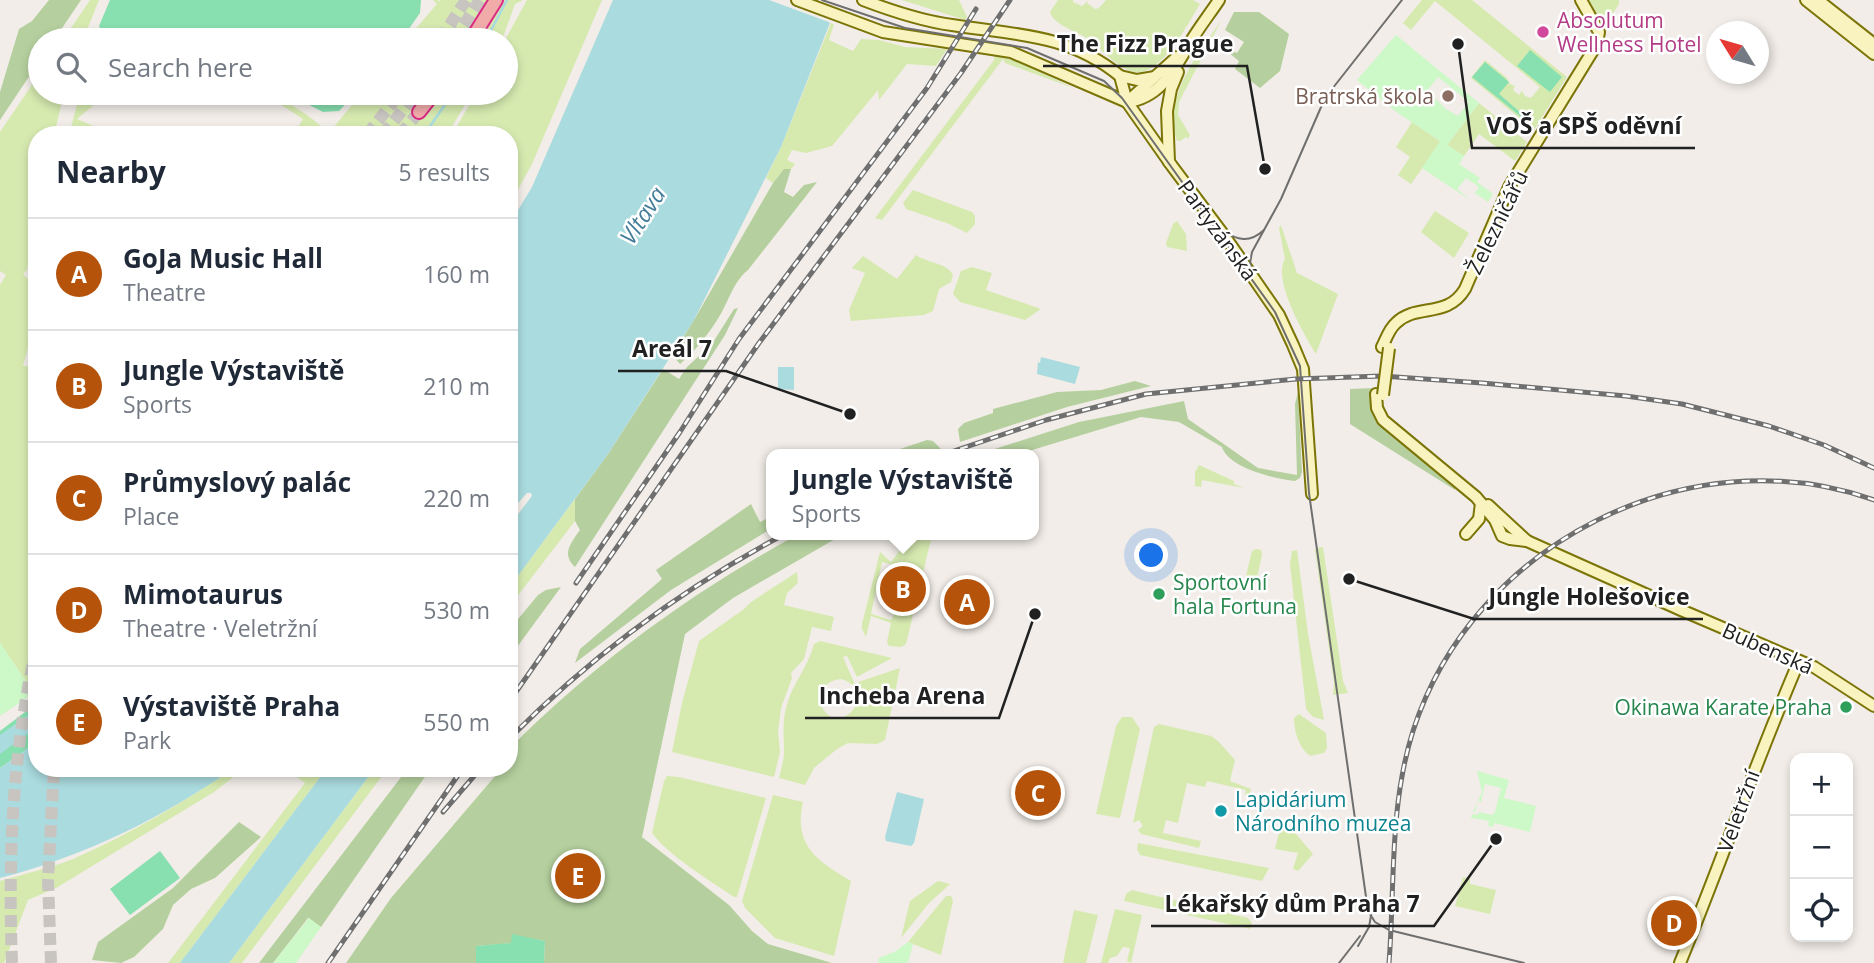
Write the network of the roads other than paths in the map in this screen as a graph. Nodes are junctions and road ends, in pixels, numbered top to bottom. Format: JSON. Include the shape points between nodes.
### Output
{"nodes":[{"id":1,"x":496,"y":0,"type":"edge"},
{"id":2,"x":797,"y":0,"type":"edge"},
{"id":3,"x":864,"y":0,"type":"edge"},
{"id":4,"x":1219,"y":0,"type":"edge"},
{"id":5,"x":1581,"y":0,"type":"edge"},
{"id":6,"x":1806,"y":0,"type":"edge"},
{"id":7,"x":1818,"y":0,"type":"edge"},
{"id":8,"x":478,"y":28,"type":"edge"},
{"id":9,"x":1874,"y":44,"type":"edge"},
{"id":10,"x":1188,"y":47,"type":"junction"},
{"id":11,"x":1874,"y":54,"type":"edge"},
{"id":12,"x":1159,"y":75,"type":"junction"},
{"id":13,"x":1120,"y":76,"type":"junction"},
{"id":14,"x":1127,"y":102,"type":"junction"},
{"id":15,"x":425,"y":105,"type":"edge"},
{"id":16,"x":419,"y":112,"type":"tunnel mouth"},
{"id":17,"x":1169,"y":163,"type":"junction"},
{"id":18,"x":1312,"y":494,"type":"dead end"},
{"id":19,"x":1478,"y":500,"type":"junction"},
{"id":20,"x":1466,"y":534,"type":"dead end"},
{"id":21,"x":1503,"y":536,"type":"joint"},
{"id":22,"x":1527,"y":541,"type":"junction"},
{"id":23,"x":1799,"y":661,"type":"junction"},
{"id":24,"x":1874,"y":706,"type":"edge"},
{"id":25,"x":1680,"y":963,"type":"edge"}],
"edges":[{"from":1,"to":8,"type":"highway"},
{"from":2,"to":14,"type":"main road","via":[[883,32],[1012,52]]},
{"from":3,"to":13,"type":"main road","via":[[925,20],[1047,39]]},
{"from":4,"to":10,"type":"main road"},
{"from":5,"to":19,"type":"main road","name":"Železničářů","via":[[1599,32],[1597,44],[1509,187],[1465,289],[1453,303],[1395,323],[1385,347],[1380,414]]},
{"from":6,"to":11,"type":"main road"},
{"from":7,"to":9,"type":"main road"},
{"from":10,"to":12,"type":"main road"},
{"from":10,"to":14,"type":"main road","via":[[1160,87],[1141,100]]},
{"from":10,"to":17,"type":"main road","via":[[1167,111]]},
{"from":12,"to":13,"type":"main road","via":[[1141,80]]},
{"from":12,"to":14,"type":"main road"},
{"from":13,"to":14,"type":"main road","name":"Partyzánská"},
{"from":14,"to":17,"type":"main road","name":"Partyzánská"},
{"from":15,"to":16,"type":"highway"},
{"from":17,"to":18,"type":"main road","name":"Partyzánská","via":[[1279,315],[1301,362]]},
{"from":19,"to":20,"type":"main road","via":[[1481,516]]},
{"from":19,"to":21,"type":"main road","name":"Železničářů"},
{"from":19,"to":22,"type":"main road","name":"Železničářů","via":[[1496,510]]},
{"from":21,"to":22,"type":"main road","name":"Bubenská"},
{"from":22,"to":23,"type":"main road","name":"Bubenská"},
{"from":23,"to":24,"type":"main road","name":"Bubenská"},
{"from":23,"to":25,"type":"main road","name":"Veletržní"}]}
